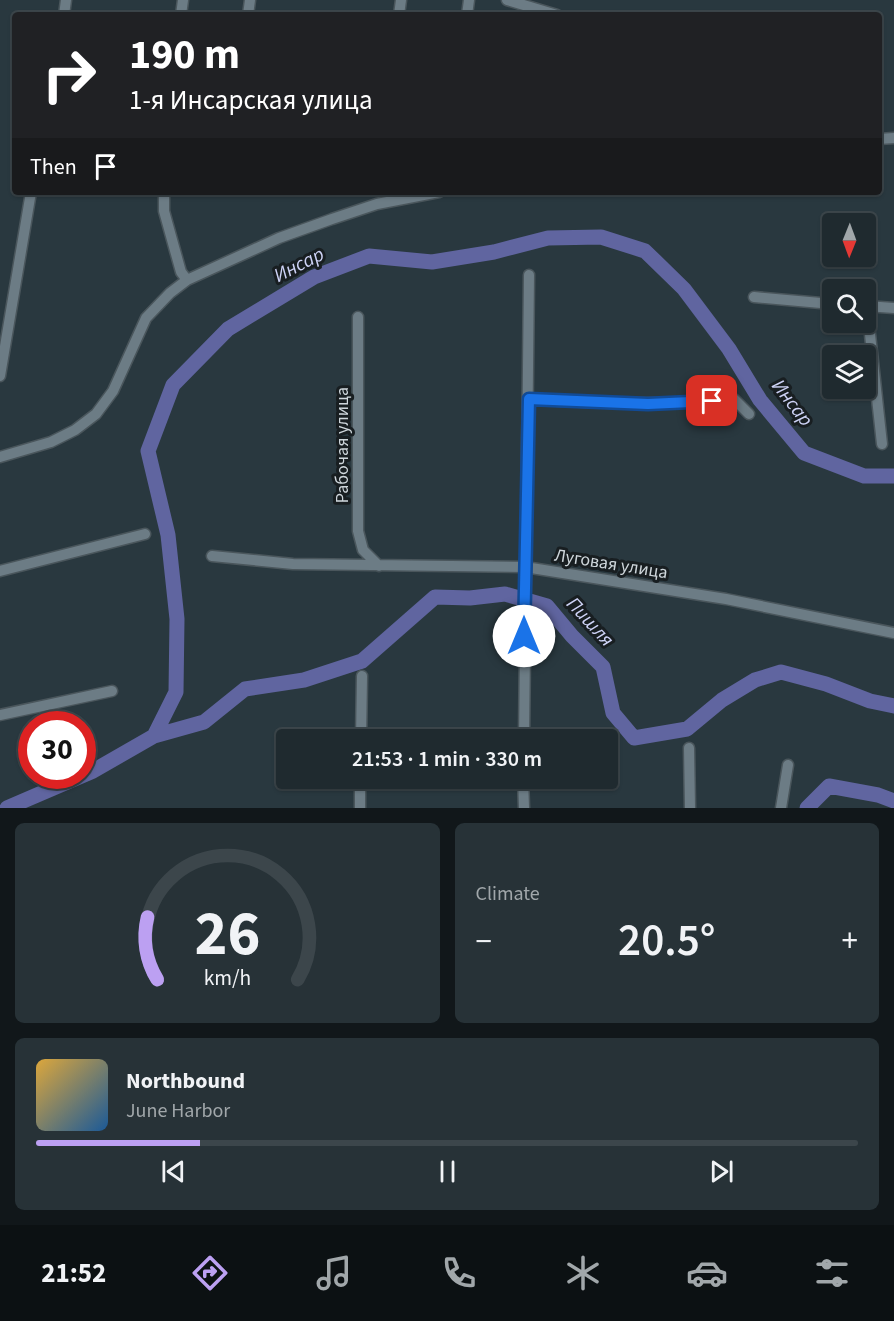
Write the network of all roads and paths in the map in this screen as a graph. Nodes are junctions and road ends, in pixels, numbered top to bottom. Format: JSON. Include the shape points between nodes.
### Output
{"nodes":[{"id":1,"x":507,"y":0,"type":"edge"},
{"id":2,"x":547,"y":12,"type":"edge"},
{"id":3,"x":30,"y":195,"type":"edge"},
{"id":4,"x":164,"y":195,"type":"edge"},
{"id":5,"x":378,"y":195,"type":"edge"},
{"id":6,"x":424,"y":195,"type":"edge"},
{"id":7,"x":377,"y":204,"type":"junction"},
{"id":8,"x":529,"y":275,"type":"dead end"},
{"id":9,"x":186,"y":280,"type":"junction"},
{"id":10,"x":754,"y":297,"type":"dead end"},
{"id":11,"x":0,"y":301,"type":"edge"},
{"id":12,"x":12,"y":301,"type":"junction"},
{"id":13,"x":822,"y":303,"type":"edge"},
{"id":14,"x":876,"y":307,"type":"edge"},
{"id":15,"x":894,"y":308,"type":"edge"},
{"id":16,"x":358,"y":317,"type":"dead end"},
{"id":17,"x":869,"y":333,"type":"edge"},
{"id":18,"x":0,"y":376,"type":"edge"},
{"id":19,"x":529,"y":399,"type":"junction"},
{"id":20,"x":749,"y":414,"type":"dead end"},
{"id":21,"x":882,"y":444,"type":"dead end"},
{"id":22,"x":0,"y":457,"type":"edge"},
{"id":23,"x":145,"y":534,"type":"dead end"},
{"id":24,"x":212,"y":556,"type":"dead end"},
{"id":25,"x":380,"y":566,"type":"junction"},
{"id":26,"x":525,"y":567,"type":"junction"},
{"id":27,"x":0,"y":571,"type":"edge"},
{"id":28,"x":894,"y":633,"type":"edge"},
{"id":29,"x":362,"y":676,"type":"dead end"},
{"id":30,"x":112,"y":691,"type":"dead end"},
{"id":31,"x":0,"y":715,"type":"edge"},
{"id":32,"x":361,"y":729,"type":"edge"},
{"id":33,"x":524,"y":729,"type":"edge"},
{"id":34,"x":689,"y":748,"type":"dead end"},
{"id":35,"x":788,"y":765,"type":"dead end"},
{"id":36,"x":360,"y":789,"type":"edge"},
{"id":37,"x":524,"y":789,"type":"edge"},
{"id":38,"x":360,"y":808,"type":"edge"},
{"id":39,"x":524,"y":808,"type":"edge"},
{"id":40,"x":690,"y":808,"type":"edge"},
{"id":41,"x":781,"y":808,"type":"edge"}],
"edges":[{"from":1,"to":2,"type":"street"},
{"from":3,"to":12,"type":"street"},
{"from":4,"to":9,"type":"street","via":[[164,211]]},
{"from":5,"to":7,"type":"street"},
{"from":6,"to":7,"type":"street"},
{"from":7,"to":9,"type":"street","via":[[279,238]]},
{"from":8,"to":19,"type":"street"},
{"from":9,"to":22,"type":"street","via":[[146,318],[113,391],[96,414],[51,442]]},
{"from":10,"to":13,"type":"street"},
{"from":11,"to":12,"type":"street"},
{"from":12,"to":18,"type":"street"},
{"from":14,"to":15,"type":"street"},
{"from":16,"to":25,"type":"street","name":"Рабочая улица","via":[[358,531],[363,550]]},
{"from":17,"to":21,"type":"street"},
{"from":19,"to":20,"type":"street","via":[[648,404],[734,399]]},
{"from":19,"to":26,"type":"street"},
{"from":23,"to":27,"type":"street"},
{"from":24,"to":25,"type":"street","name":"Луговая улица","via":[[292,564]]},
{"from":25,"to":26,"type":"street","name":"Луговая улица"},
{"from":26,"to":28,"type":"street","name":"Луговая улица","via":[[726,599]]},
{"from":26,"to":33,"type":"street"},
{"from":29,"to":32,"type":"street"},
{"from":30,"to":31,"type":"street"},
{"from":34,"to":40,"type":"street"},
{"from":35,"to":41,"type":"street"},
{"from":36,"to":38,"type":"street"},
{"from":37,"to":39,"type":"street"}]}
